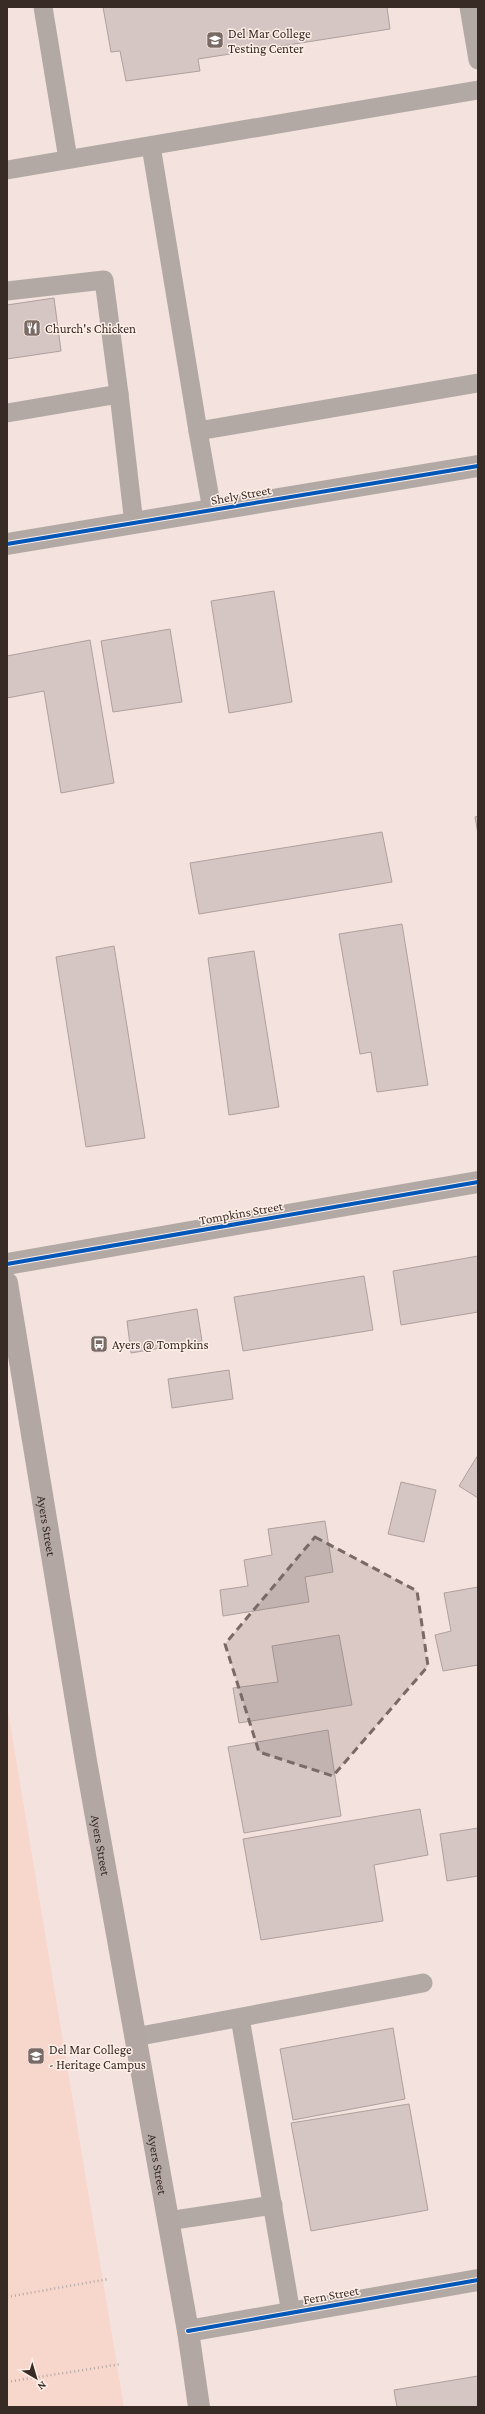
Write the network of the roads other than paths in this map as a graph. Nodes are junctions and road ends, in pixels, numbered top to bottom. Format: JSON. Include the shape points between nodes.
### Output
{"nodes":[{"id":1,"x":43,"y":7,"type":"edge"},
{"id":2,"x":469,"y":7,"type":"edge"},
{"id":3,"x":478,"y":60,"type":"edge"},
{"id":4,"x":478,"y":90,"type":"edge"},
{"id":5,"x":151,"y":146,"type":"junction"},
{"id":6,"x":68,"y":159,"type":"junction"},
{"id":7,"x":7,"y":170,"type":"edge"},
{"id":8,"x":7,"y":291,"type":"edge"},
{"id":9,"x":478,"y":383,"type":"edge"},
{"id":10,"x":119,"y":394,"type":"junction"},
{"id":11,"x":7,"y":412,"type":"edge"},
{"id":12,"x":198,"y":431,"type":"junction"},
{"id":13,"x":478,"y":466,"type":"edge"},
{"id":14,"x":212,"y":510,"type":"junction"},
{"id":15,"x":134,"y":524,"type":"junction"},
{"id":16,"x":7,"y":544,"type":"edge"},
{"id":17,"x":478,"y":1182,"type":"edge"},
{"id":18,"x":7,"y":1264,"type":"edge"},
{"id":19,"x":7,"y":1283,"type":"edge"},
{"id":20,"x":423,"y":1983,"type":"dead end"},
{"id":21,"x":240,"y":2018,"type":"junction"},
{"id":22,"x":135,"y":2037,"type":"junction"},
{"id":23,"x":273,"y":2205,"type":"junction"},
{"id":24,"x":168,"y":2222,"type":"junction"},
{"id":25,"x":478,"y":2280,"type":"edge"},
{"id":26,"x":291,"y":2313,"type":"junction"},
{"id":27,"x":188,"y":2331,"type":"junction"},
{"id":28,"x":199,"y":2407,"type":"edge"}],
"edges":[{"from":1,"to":6,"type":"lane"},
{"from":2,"to":3,"type":"lane"},
{"from":4,"to":5,"type":"lane"},
{"from":5,"to":6,"type":"lane"},
{"from":5,"to":12,"type":"lane"},
{"from":6,"to":7,"type":"lane"},
{"from":8,"to":10,"type":"lane","via":[[104,280]]},
{"from":9,"to":12,"type":"lane"},
{"from":10,"to":11,"type":"lane"},
{"from":10,"to":15,"type":"lane"},
{"from":12,"to":14,"type":"lane"},
{"from":13,"to":14,"type":"street","name":"Shely Street"},
{"from":14,"to":15,"type":"street","name":"Shely Street"},
{"from":15,"to":16,"type":"street","name":"Shely Street"},
{"from":17,"to":18,"type":"street","name":"Tompkins Street"},
{"from":19,"to":22,"type":"main road","name":"Ayers Street","via":[[86,1761]]},
{"from":20,"to":21,"type":"lane"},
{"from":21,"to":22,"type":"lane"},
{"from":21,"to":23,"type":"lane"},
{"from":22,"to":24,"type":"main road","name":"Ayers Street"},
{"from":23,"to":24,"type":"lane"},
{"from":23,"to":26,"type":"lane"},
{"from":24,"to":27,"type":"main road","name":"Ayers Street"},
{"from":25,"to":26,"type":"street","name":"Fern Street"},
{"from":26,"to":27,"type":"street","name":"Fern Street"},
{"from":27,"to":28,"type":"main road","name":"Ayers Street"}]}
